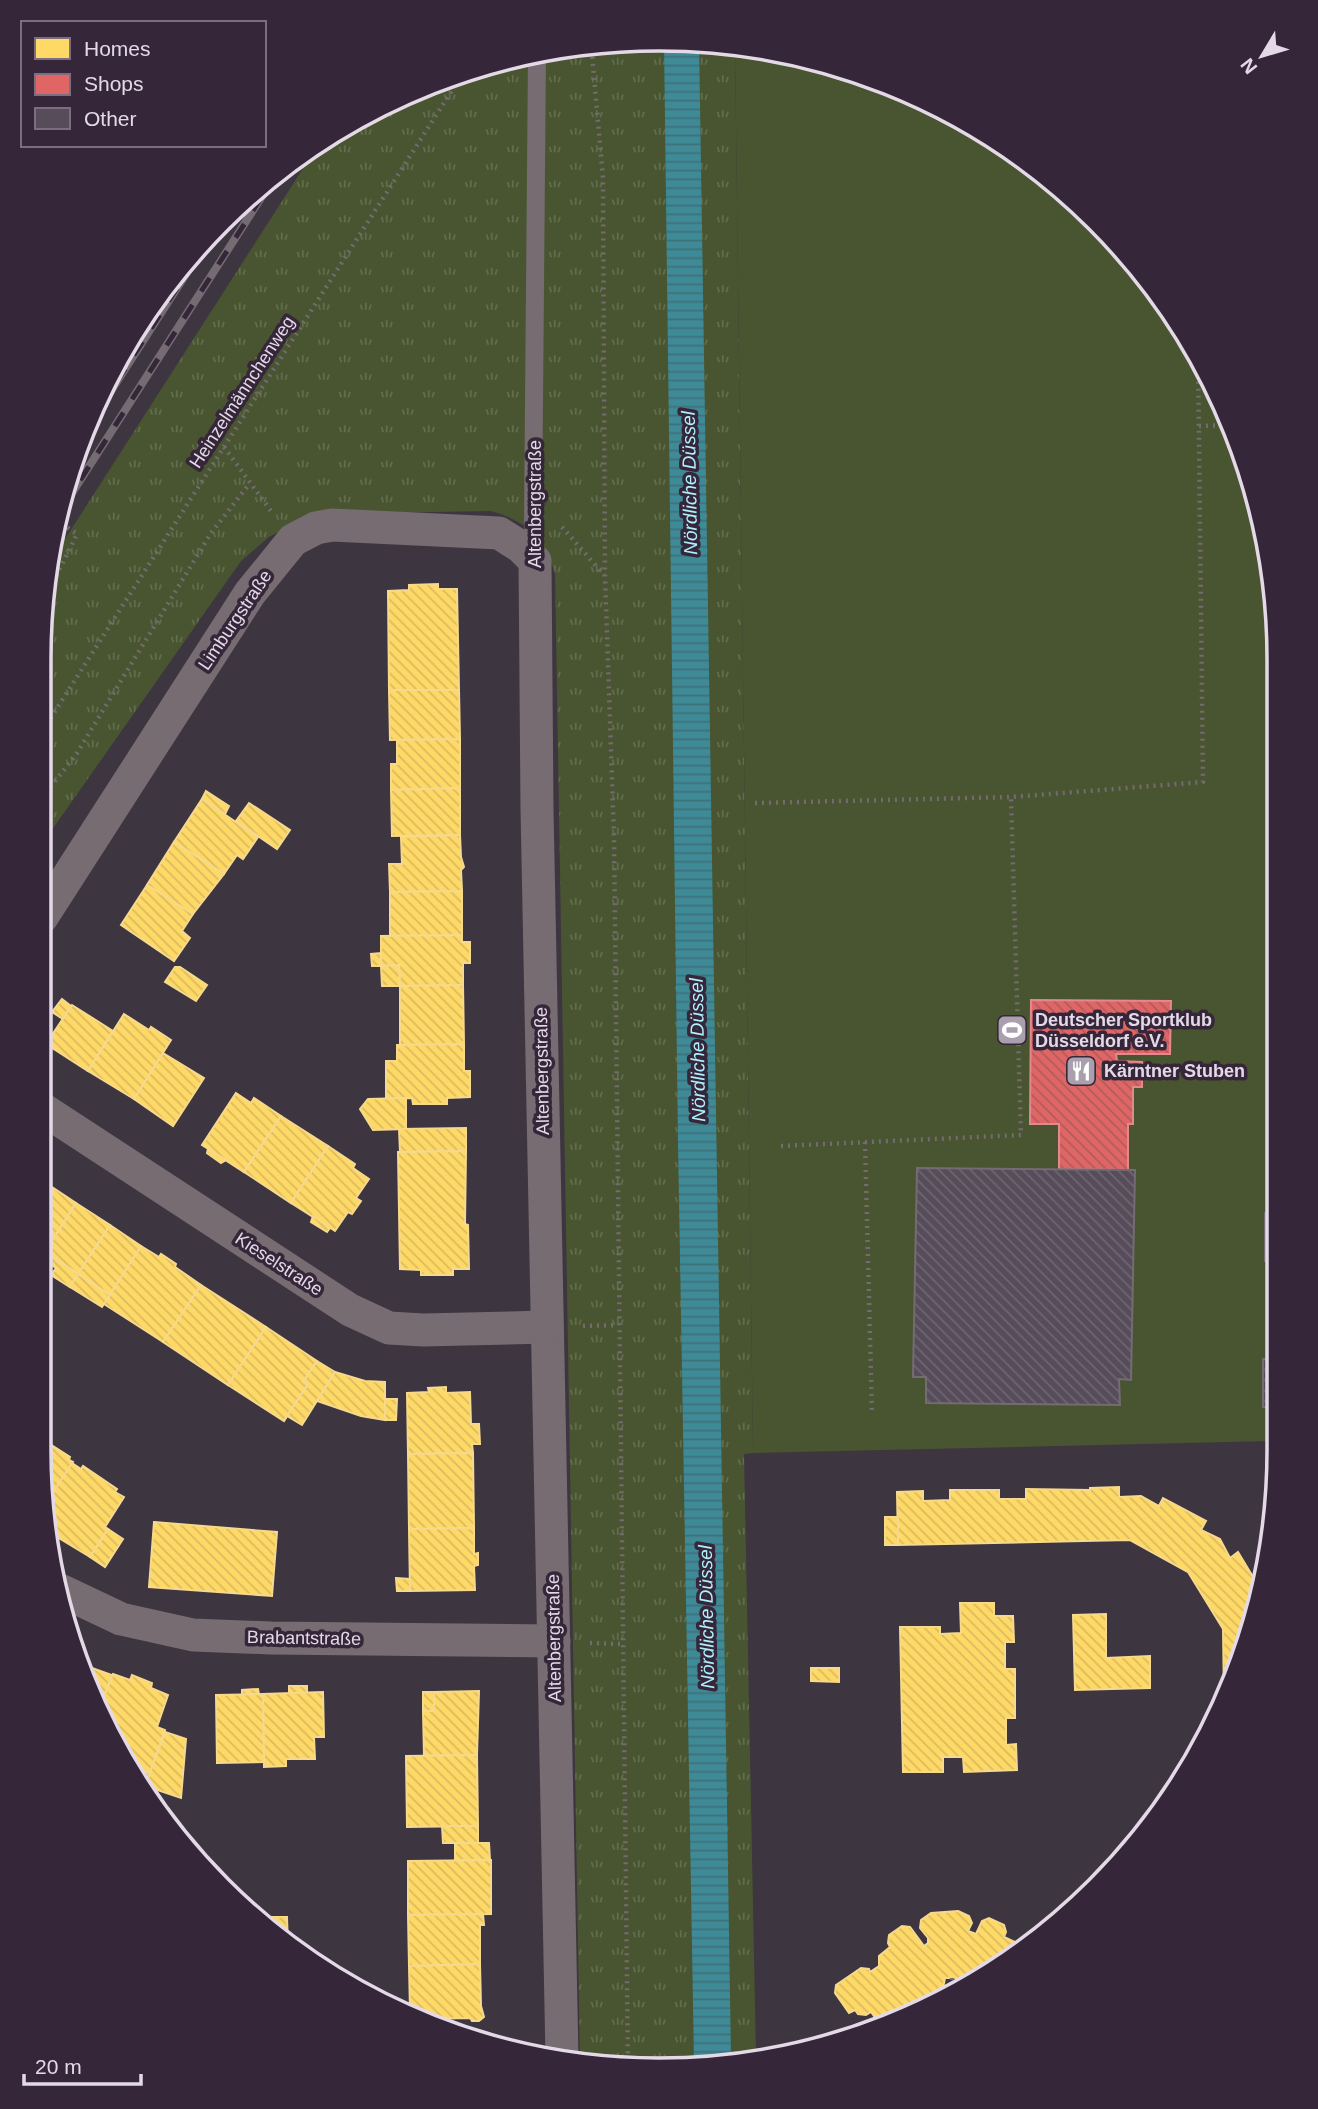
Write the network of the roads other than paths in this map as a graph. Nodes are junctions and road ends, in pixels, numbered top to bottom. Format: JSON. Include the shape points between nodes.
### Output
{"nodes":[{"id":1,"x":537,"y":63,"type":"edge"},
{"id":2,"x":535,"y":561,"type":"junction"},
{"id":3,"x":51,"y":903,"type":"edge"},
{"id":4,"x":51,"y":1115,"type":"edge"},
{"id":5,"x":547,"y":1327,"type":"junction"},
{"id":6,"x":68,"y":1594,"type":"edge"},
{"id":7,"x":554,"y":1641,"type":"junction"},
{"id":8,"x":562,"y":2050,"type":"edge"}],
"edges":[{"from":1,"to":2,"type":"lane","name":"Altenbergstraße"},
{"from":2,"to":3,"type":"street","name":"Limburgstraße","via":[[499,533],[332,525],[293,540],[250,593]]},
{"from":2,"to":5,"type":"street","name":"Altenbergstraße"},
{"from":4,"to":5,"type":"street","name":"Kieselstraße","via":[[350,1310],[389,1328]]},
{"from":5,"to":7,"type":"street","name":"Altenbergstraße"},
{"from":6,"to":7,"type":"street","name":"Brabantstraße","via":[[121,1619],[193,1634]]},
{"from":7,"to":8,"type":"street","name":"Altenbergstraße"}]}
